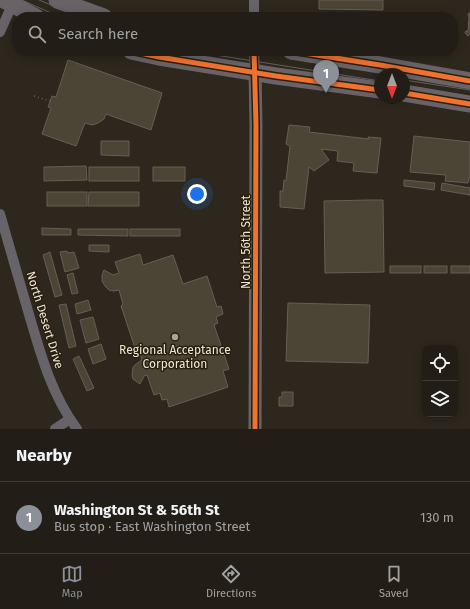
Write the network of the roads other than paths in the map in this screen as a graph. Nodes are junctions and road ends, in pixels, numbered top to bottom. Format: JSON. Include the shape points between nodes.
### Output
{"nodes":[{"id":1,"x":58,"y":0,"type":"edge"},
{"id":2,"x":254,"y":0,"type":"edge"},
{"id":3,"x":8,"y":2,"type":"edge"},
{"id":4,"x":27,"y":12,"type":"edge"},
{"id":5,"x":90,"y":12,"type":"edge"},
{"id":6,"x":254,"y":12,"type":"edge"},
{"id":7,"x":0,"y":32,"type":"edge"},
{"id":8,"x":156,"y":56,"type":"edge"},
{"id":9,"x":323,"y":56,"type":"edge"},
{"id":10,"x":254,"y":60,"type":"edge"},
{"id":11,"x":470,"y":81,"type":"edge"},
{"id":12,"x":374,"y":89,"type":"edge"},
{"id":13,"x":410,"y":95,"type":"edge"},
{"id":14,"x":470,"y":104,"type":"edge"},
{"id":15,"x":0,"y":214,"type":"edge"},
{"id":16,"x":70,"y":419,"type":"junction"},
{"id":17,"x":55,"y":429,"type":"edge"},
{"id":18,"x":77,"y":429,"type":"edge"},
{"id":19,"x":255,"y":429,"type":"edge"}],
"edges":[{"from":1,"to":5,"type":"main road"},
{"from":2,"to":6,"type":"street"},
{"from":3,"to":4,"type":"main road"},
{"from":3,"to":7,"type":"street"},
{"from":8,"to":10,"type":"main road"},
{"from":9,"to":11,"type":"main road"},
{"from":10,"to":12,"type":"main road"},
{"from":10,"to":19,"type":"street","name":"North 56th Street"},
{"from":13,"to":14,"type":"main road"},
{"from":15,"to":16,"type":"street","name":"North Desert Drive","via":[[40,355]]},
{"from":16,"to":17,"type":"street"},
{"from":16,"to":18,"type":"street","name":"North Desert Drive"}]}
